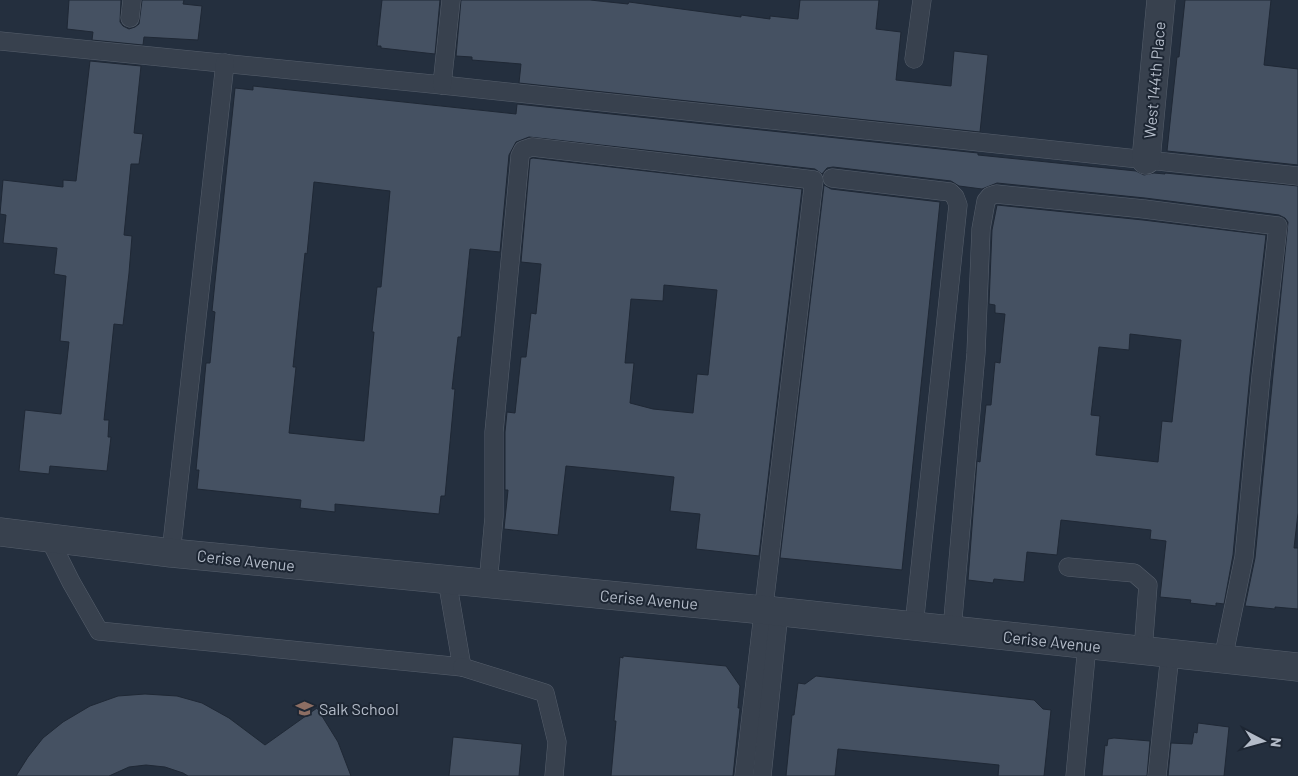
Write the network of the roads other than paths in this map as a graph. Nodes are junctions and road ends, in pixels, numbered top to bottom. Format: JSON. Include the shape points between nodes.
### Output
{"nodes":[{"id":1,"x":132,"y":0,"type":"edge"},
{"id":2,"x":451,"y":0,"type":"edge"},
{"id":3,"x":922,"y":0,"type":"edge"},
{"id":4,"x":1161,"y":0,"type":"edge"},
{"id":5,"x":130,"y":18,"type":"dead end"},
{"id":6,"x":0,"y":41,"type":"edge"},
{"id":7,"x":914,"y":59,"type":"dead end"},
{"id":8,"x":225,"y":64,"type":"junction"},
{"id":9,"x":442,"y":85,"type":"junction"},
{"id":10,"x":1146,"y":160,"type":"junction"},
{"id":11,"x":1298,"y":176,"type":"edge"},
{"id":12,"x":832,"y":178,"type":"dead end"},
{"id":13,"x":0,"y":532,"type":"edge"},
{"id":14,"x":49,"y":538,"type":"junction"},
{"id":15,"x":171,"y":553,"type":"junction"},
{"id":16,"x":1068,"y":566,"type":"dead end"},
{"id":17,"x":447,"y":580,"type":"junction"},
{"id":18,"x":488,"y":584,"type":"junction"},
{"id":19,"x":771,"y":611,"type":"junction"},
{"id":20,"x":914,"y":626,"type":"junction"},
{"id":21,"x":952,"y":630,"type":"junction"},
{"id":22,"x":1087,"y":645,"type":"junction"},
{"id":23,"x":1143,"y":651,"type":"junction"},
{"id":24,"x":1170,"y":654,"type":"junction"},
{"id":25,"x":1223,"y":659,"type":"junction"},
{"id":26,"x":1298,"y":667,"type":"edge"},
{"id":27,"x":462,"y":668,"type":"junction"},
{"id":28,"x":554,"y":776,"type":"edge"},
{"id":29,"x":744,"y":776,"type":"edge"},
{"id":30,"x":762,"y":776,"type":"edge"},
{"id":31,"x":1075,"y":776,"type":"edge"},
{"id":32,"x":1157,"y":776,"type":"edge"}],
"edges":[{"from":1,"to":5,"type":"lane"},
{"from":2,"to":9,"type":"lane"},
{"from":3,"to":7,"type":"lane"},
{"from":4,"to":10,"type":"street","name":"West 144th Place"},
{"from":6,"to":8,"type":"lane"},
{"from":8,"to":9,"type":"lane"},
{"from":8,"to":15,"type":"lane"},
{"from":9,"to":10,"type":"lane"},
{"from":10,"to":11,"type":"lane"},
{"from":12,"to":20,"type":"lane","via":[[950,192],[958,205]]},
{"from":13,"to":14,"type":"street","name":"Cerise Avenue"},
{"from":14,"to":15,"type":"street","name":"Cerise Avenue"},
{"from":14,"to":27,"type":"lane","via":[[99,631]]},
{"from":15,"to":17,"type":"street","name":"Cerise Avenue"},
{"from":16,"to":23,"type":"lane","via":[[1134,573],[1148,585]]},
{"from":17,"to":18,"type":"street","name":"Cerise Avenue"},
{"from":17,"to":27,"type":"lane"},
{"from":18,"to":19,"type":"street","name":"Cerise Avenue"},
{"from":18,"to":19,"type":"lane","via":[[494,517],[494,432],[520,156],[532,147],[814,180]]},
{"from":19,"to":20,"type":"street","name":"Cerise Avenue"},
{"from":19,"to":29,"type":"lane"},
{"from":19,"to":30,"type":"lane"},
{"from":20,"to":21,"type":"street","name":"Cerise Avenue"},
{"from":21,"to":22,"type":"street","name":"Cerise Avenue"},
{"from":21,"to":25,"type":"lane","via":[[976,353],[981,229],[986,200],[996,194],[1124,207],[1278,226],[1244,557]]},
{"from":22,"to":23,"type":"street","name":"Cerise Avenue"},
{"from":22,"to":31,"type":"lane"},
{"from":23,"to":24,"type":"street","name":"Cerise Avenue"},
{"from":24,"to":25,"type":"street","name":"Cerise Avenue"},
{"from":24,"to":32,"type":"lane"},
{"from":25,"to":26,"type":"street","name":"Cerise Avenue"},
{"from":27,"to":28,"type":"lane","via":[[545,692],[557,742]]}]}
